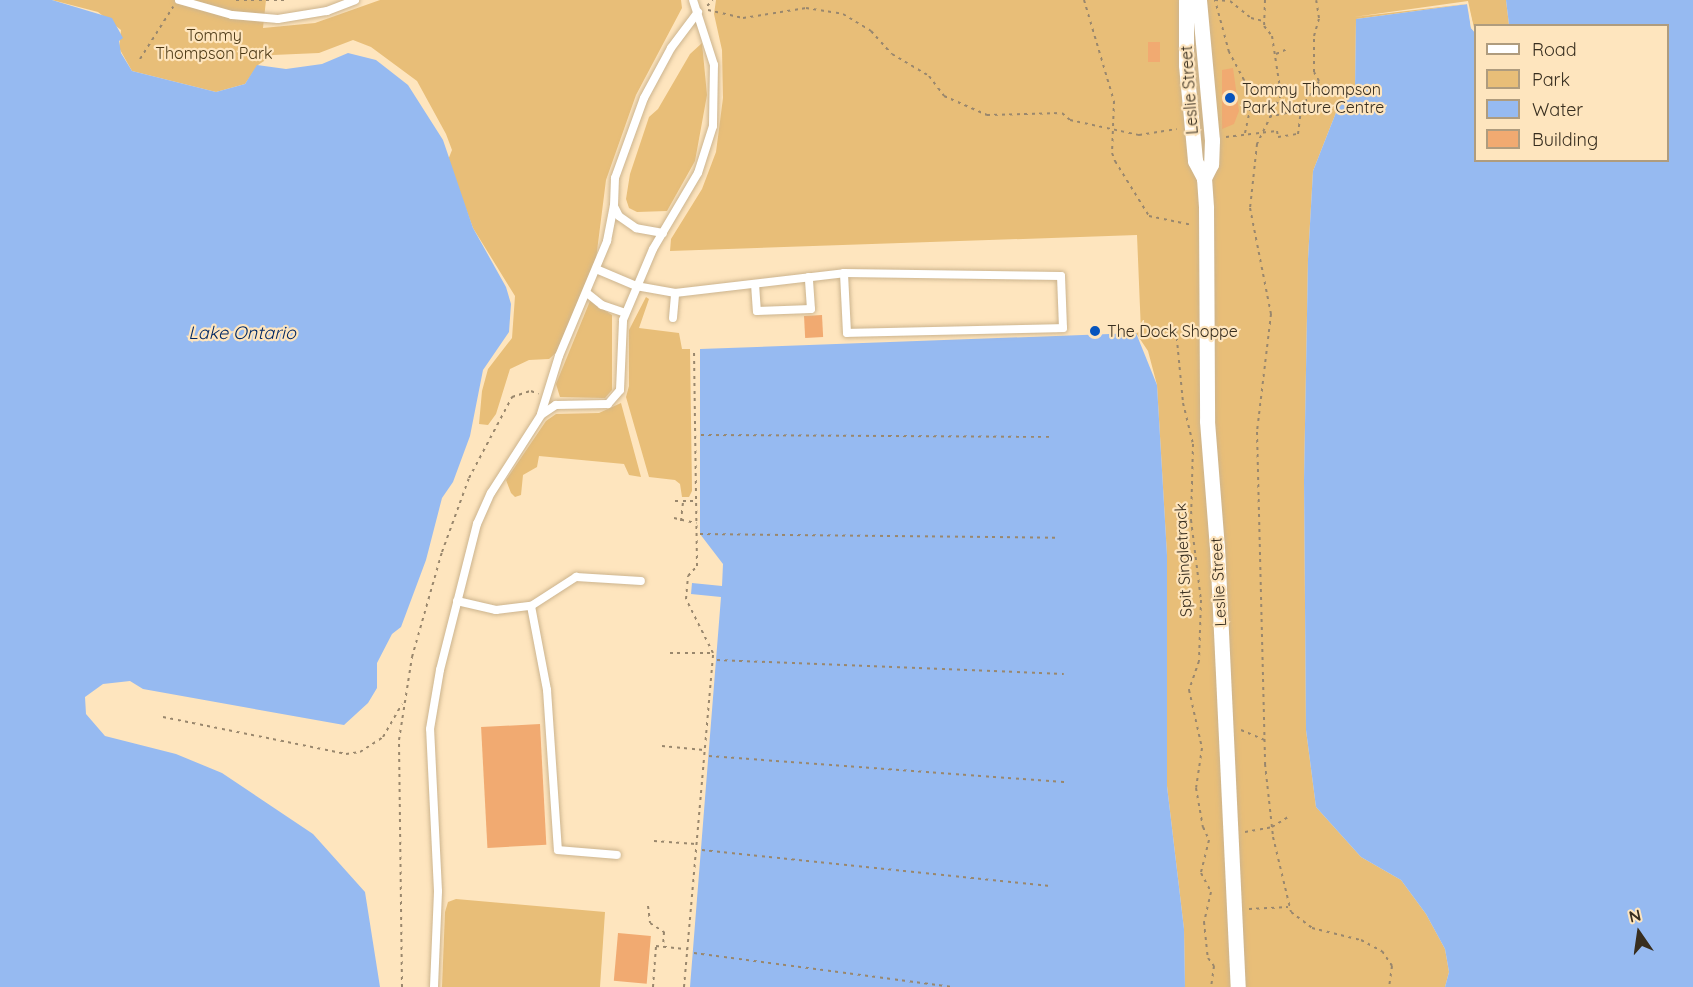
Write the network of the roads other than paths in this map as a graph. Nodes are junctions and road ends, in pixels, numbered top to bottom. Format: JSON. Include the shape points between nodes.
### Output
{"nodes":[{"id":1,"x":180,"y":0,"type":"edge"},
{"id":2,"x":355,"y":0,"type":"edge"},
{"id":3,"x":693,"y":0,"type":"edge"},
{"id":4,"x":1186,"y":0,"type":"edge"},
{"id":5,"x":1199,"y":0,"type":"edge"},
{"id":6,"x":700,"y":11,"type":"junction"},
{"id":7,"x":1204,"y":178,"type":"junction"},
{"id":8,"x":615,"y":207,"type":"junction"},
{"id":9,"x":663,"y":233,"type":"junction"},
{"id":10,"x":596,"y":269,"type":"junction"},
{"id":11,"x":844,"y":273,"type":"junction"},
{"id":12,"x":809,"y":277,"type":"junction"},
{"id":13,"x":755,"y":284,"type":"junction"},
{"id":14,"x":636,"y":286,"type":"junction"},
{"id":15,"x":587,"y":293,"type":"junction"},
{"id":16,"x":675,"y":293,"type":"junction"},
{"id":17,"x":625,"y":313,"type":"junction"},
{"id":18,"x":673,"y":318,"type":"dead end"},
{"id":19,"x":541,"y":415,"type":"junction"},
{"id":20,"x":641,"y":582,"type":"dead end"},
{"id":21,"x":458,"y":602,"type":"junction"},
{"id":22,"x":531,"y":606,"type":"junction"},
{"id":23,"x":617,"y":855,"type":"dead end"},
{"id":24,"x":434,"y":987,"type":"edge"},
{"id":25,"x":1238,"y":987,"type":"edge"}],
"edges":[{"from":1,"to":2,"type":"lane","via":[[232,15],[278,19],[327,11]]},
{"from":3,"to":6,"type":"lane"},
{"from":4,"to":7,"type":"street","name":"Leslie Street","via":[[1186,65],[1195,161]]},
{"from":5,"to":7,"type":"street","name":"Leslie Street","via":[[1212,140],[1211,164]]},
{"from":6,"to":8,"type":"lane","via":[[671,48],[644,99],[615,178]]},
{"from":6,"to":9,"type":"lane","via":[[714,65],[713,126],[698,173]]},
{"from":7,"to":25,"type":"street","name":"Leslie Street","via":[[1207,421]]},
{"from":8,"to":9,"type":"lane","via":[[626,223]]},
{"from":8,"to":10,"type":"lane"},
{"from":9,"to":14,"type":"lane"},
{"from":10,"to":14,"type":"lane"},
{"from":10,"to":15,"type":"lane"},
{"from":11,"to":11,"type":"lane","via":[[1061,276],[1063,328],[847,333]]},
{"from":11,"to":12,"type":"lane"},
{"from":12,"to":13,"type":"lane"},
{"from":12,"to":13,"type":"lane","via":[[811,309],[757,310]]},
{"from":13,"to":16,"type":"lane"},
{"from":14,"to":16,"type":"lane"},
{"from":14,"to":17,"type":"lane"},
{"from":15,"to":17,"type":"lane","via":[[602,305]]},
{"from":15,"to":19,"type":"lane","via":[[559,356]]},
{"from":16,"to":18,"type":"lane"},
{"from":17,"to":19,"type":"lane","via":[[619,338],[617,396],[602,405],[556,405]]},
{"from":19,"to":21,"type":"lane","via":[[484,506]]},
{"from":20,"to":22,"type":"lane","via":[[576,578]]},
{"from":21,"to":22,"type":"lane","via":[[496,610]]},
{"from":21,"to":24,"type":"lane","via":[[430,729],[438,891]]},
{"from":22,"to":23,"type":"lane","via":[[547,690],[558,850]]}]}
